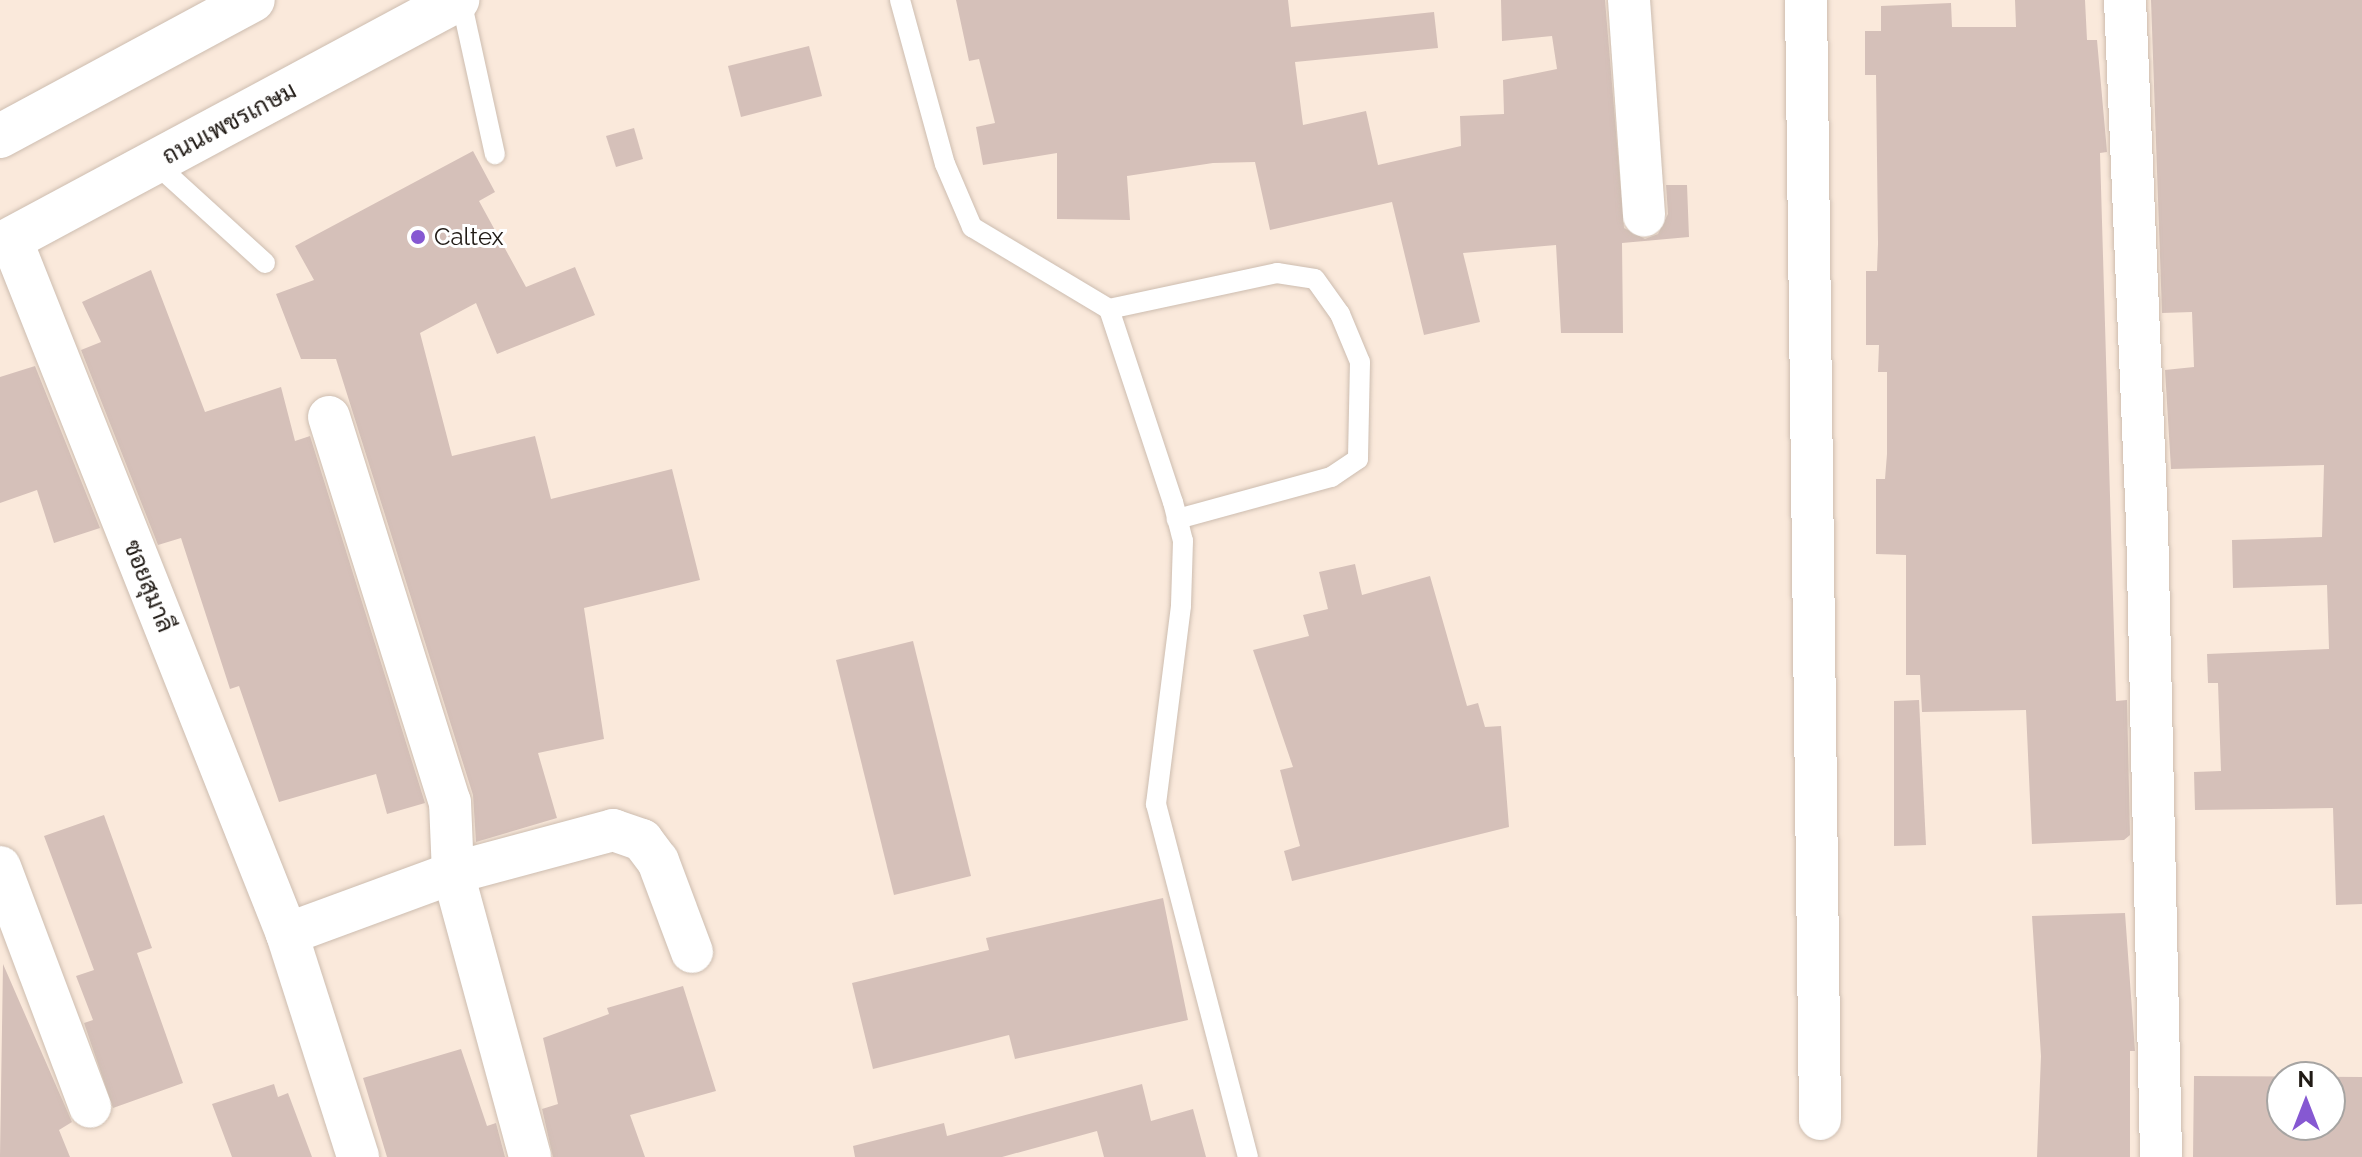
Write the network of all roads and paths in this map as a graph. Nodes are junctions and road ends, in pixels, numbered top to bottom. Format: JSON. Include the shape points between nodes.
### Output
{"nodes":[{"id":1,"x":253,"y":0,"type":"edge"},
{"id":2,"x":459,"y":0,"type":"edge"},
{"id":3,"x":900,"y":0,"type":"edge"},
{"id":4,"x":1629,"y":0,"type":"edge"},
{"id":5,"x":1806,"y":0,"type":"edge"},
{"id":6,"x":2125,"y":0,"type":"edge"},
{"id":7,"x":0,"y":136,"type":"edge"},
{"id":8,"x":495,"y":154,"type":"dead end"},
{"id":9,"x":154,"y":162,"type":"junction"},
{"id":10,"x":1644,"y":215,"type":"dead end"},
{"id":11,"x":5,"y":242,"type":"edge"},
{"id":12,"x":265,"y":263,"type":"dead end"},
{"id":13,"x":1109,"y":309,"type":"junction"},
{"id":14,"x":329,"y":417,"type":"dead end"},
{"id":15,"x":1177,"y":519,"type":"junction"},
{"id":16,"x":0,"y":867,"type":"edge"},
{"id":17,"x":453,"y":873,"type":"junction"},
{"id":18,"x":287,"y":934,"type":"junction"},
{"id":19,"x":692,"y":952,"type":"dead end"},
{"id":20,"x":90,"y":1107,"type":"dead end"},
{"id":21,"x":1820,"y":1119,"type":"dead end"},
{"id":22,"x":358,"y":1157,"type":"edge"},
{"id":23,"x":530,"y":1157,"type":"edge"},
{"id":24,"x":1248,"y":1157,"type":"edge"},
{"id":25,"x":2161,"y":1157,"type":"edge"}],
"edges":[{"from":1,"to":7,"type":"main road"},
{"from":2,"to":8,"type":"lane"},
{"from":2,"to":9,"type":"main road","name":"ถนนเพชรเกษม"},
{"from":3,"to":13,"type":"lane","via":[[945,164],[972,227]]},
{"from":4,"to":10,"type":"street"},
{"from":5,"to":21,"type":"street"},
{"from":6,"to":25,"type":"street","via":[[2147,523]]},
{"from":9,"to":11,"type":"main road","name":"ถนนเพชรเกษม"},
{"from":9,"to":12,"type":"lane"},
{"from":11,"to":18,"type":"street","name":"ซอยสุมาลี"},
{"from":13,"to":15,"type":"lane"},
{"from":13,"to":15,"type":"lane","via":[[1277,273],[1315,279],[1340,314],[1360,362],[1358,459],[1331,477]]},
{"from":14,"to":17,"type":"street","via":[[450,802]]},
{"from":15,"to":24,"type":"lane","via":[[1183,541],[1181,606],[1156,804]]},
{"from":16,"to":20,"type":"street"},
{"from":17,"to":18,"type":"street"},
{"from":17,"to":19,"type":"street","via":[[613,830],[642,840],[658,861]]},
{"from":17,"to":23,"type":"street"},
{"from":18,"to":22,"type":"street","name":"ซอยสุมาลี"}]}
